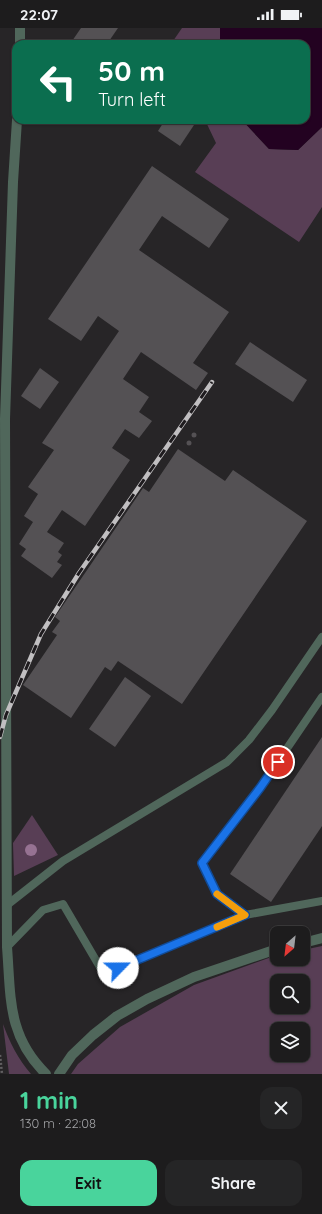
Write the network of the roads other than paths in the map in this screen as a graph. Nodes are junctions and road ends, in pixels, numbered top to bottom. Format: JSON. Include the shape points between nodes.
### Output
{"nodes":[{"id":1,"x":20,"y":28,"type":"edge"},
{"id":2,"x":20,"y":40,"type":"edge"},
{"id":3,"x":18,"y":124,"type":"edge"},
{"id":4,"x":322,"y":637,"type":"edge"},
{"id":5,"x":322,"y":697,"type":"edge"},
{"id":6,"x":322,"y":900,"type":"edge"},
{"id":7,"x":7,"y":905,"type":"junction"},
{"id":8,"x":245,"y":915,"type":"junction"},
{"id":9,"x":322,"y":938,"type":"edge"},
{"id":10,"x":310,"y":941,"type":"edge"},
{"id":11,"x":7,"y":947,"type":"junction"},
{"id":12,"x":270,"y":951,"type":"edge"},
{"id":13,"x":46,"y":1074,"type":"edge"},
{"id":14,"x":59,"y":1074,"type":"edge"}],
"edges":[{"from":1,"to":2,"type":"street"},
{"from":3,"to":7,"type":"street","via":[[4,419]]},
{"from":4,"to":7,"type":"lane","via":[[272,710],[249,740],[227,762],[62,861]]},
{"from":5,"to":8,"type":"lane","via":[[260,788],[202,863],[217,894]]},
{"from":6,"to":8,"type":"lane"},
{"from":7,"to":11,"type":"street"},
{"from":8,"to":11,"type":"lane","via":[[104,974],[63,904],[43,910]]},
{"from":9,"to":10,"type":"street"},
{"from":11,"to":13,"type":"street","via":[[12,1014],[17,1031],[27,1052]]},
{"from":12,"to":14,"type":"street","via":[[194,977],[117,1016],[72,1055]]}]}
